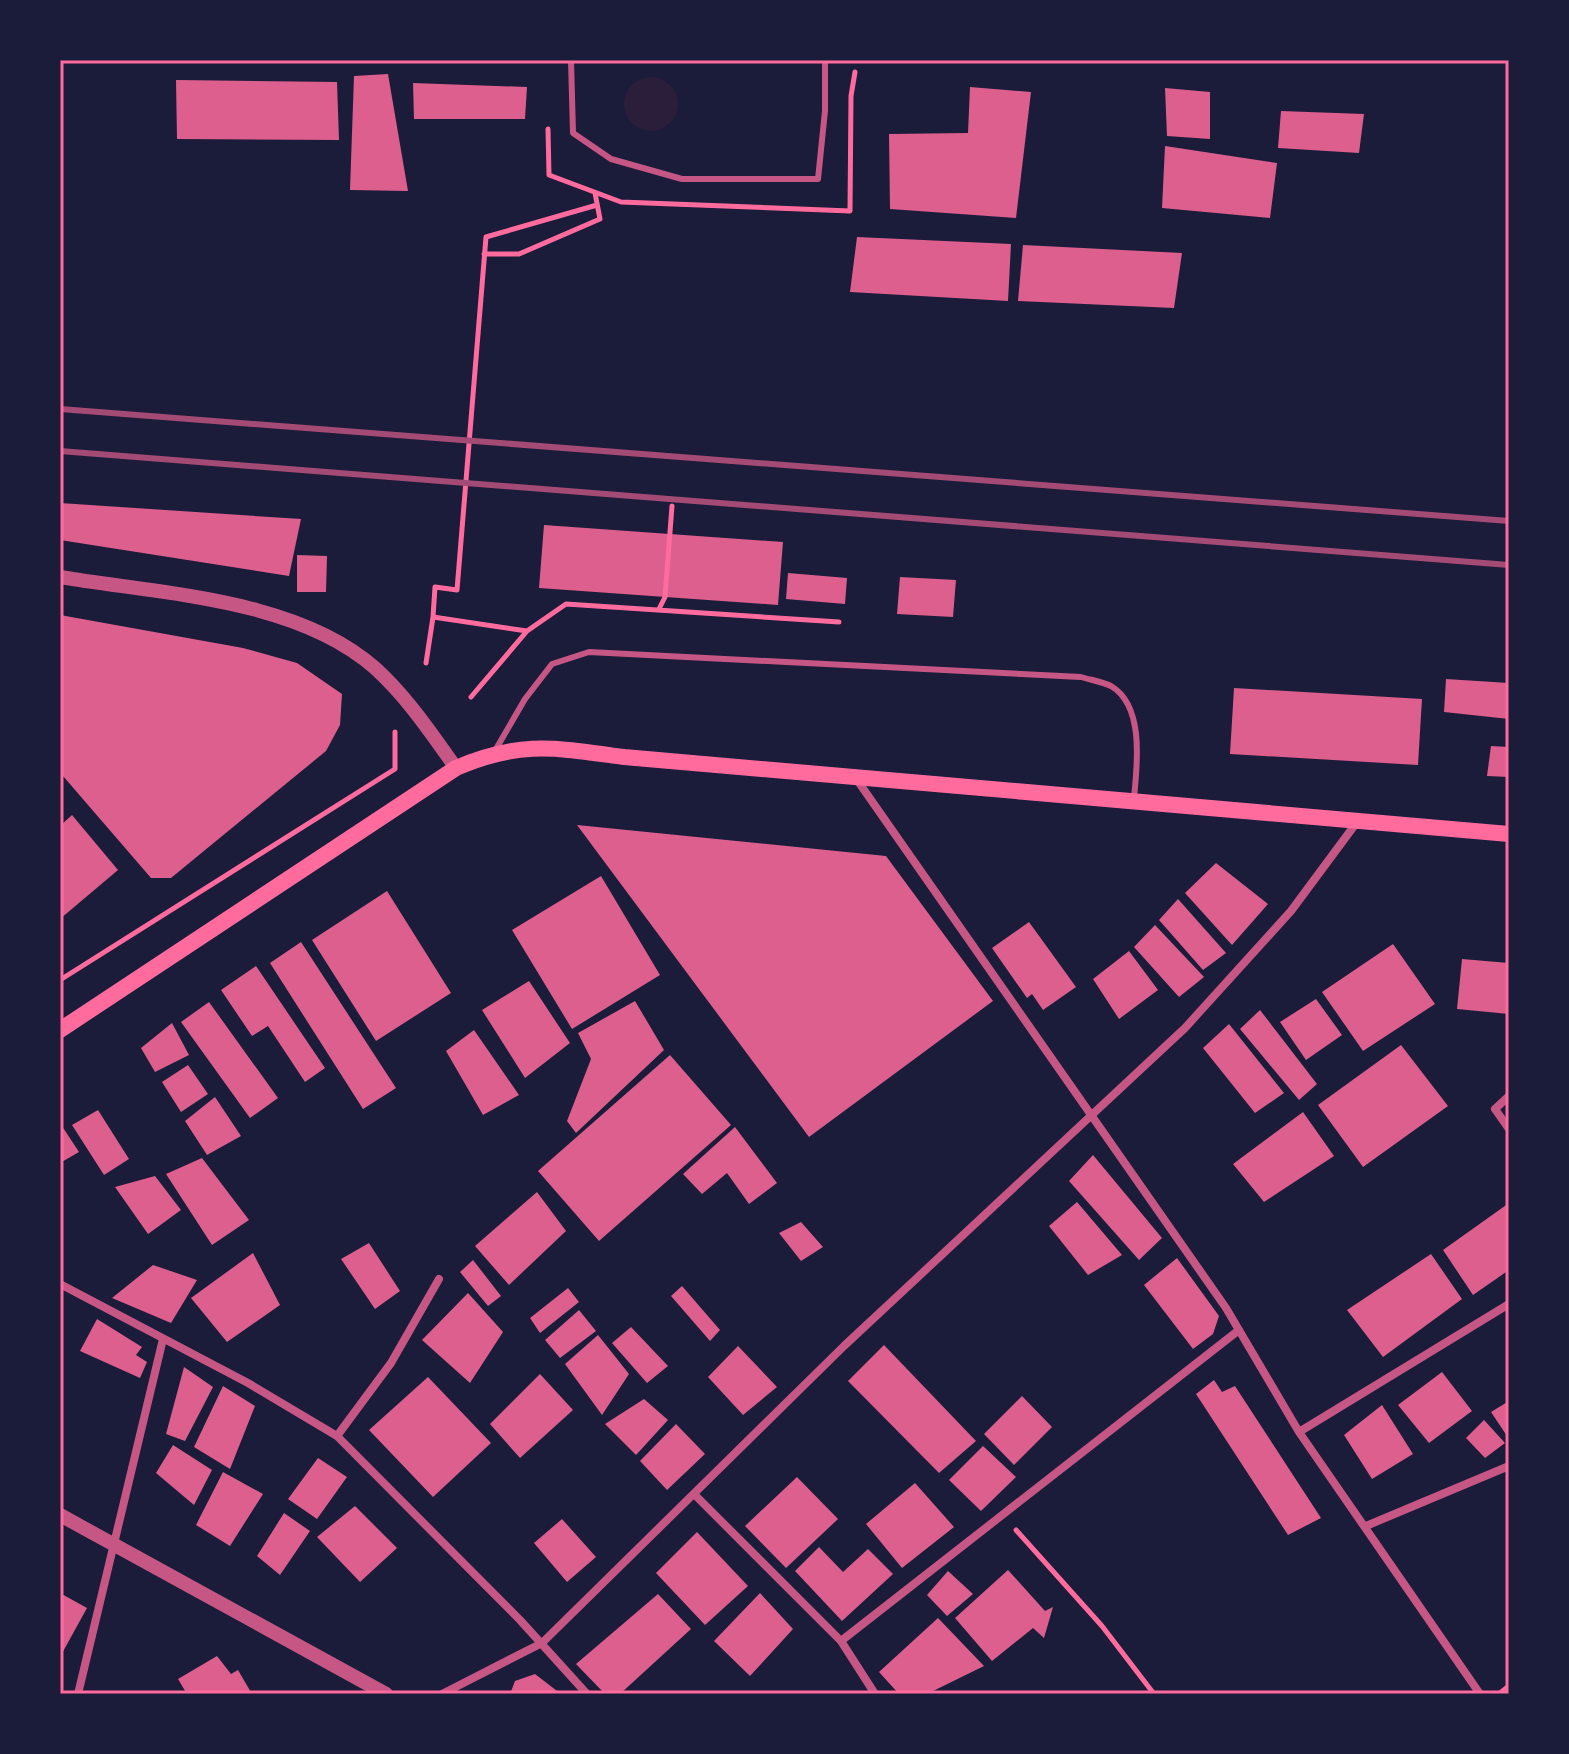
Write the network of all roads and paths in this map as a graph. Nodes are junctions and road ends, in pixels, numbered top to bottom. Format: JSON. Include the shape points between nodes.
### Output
{"nodes":[{"id":1,"x":571,"y":60,"type":"edge"},
{"id":2,"x":825,"y":60,"type":"edge"},
{"id":3,"x":595,"y":193,"type":"dead end"},
{"id":4,"x":597,"y":205,"type":"junction"},
{"id":5,"x":484,"y":254,"type":"junction"},
{"id":6,"x":672,"y":506,"type":"dead end"},
{"id":7,"x":60,"y":577,"type":"edge"},
{"id":8,"x":659,"y":609,"type":"junction"},
{"id":9,"x":433,"y":617,"type":"junction"},
{"id":10,"x":839,"y":622,"type":"dead end"},
{"id":11,"x":527,"y":631,"type":"junction"},
{"id":12,"x":426,"y":663,"type":"dead end"},
{"id":13,"x":471,"y":697,"type":"dead end"},
{"id":14,"x":395,"y":732,"type":"dead end"},
{"id":15,"x":494,"y":753,"type":"junction"},
{"id":16,"x":456,"y":768,"type":"junction"},
{"id":17,"x":855,"y":777,"type":"junction"},
{"id":18,"x":1134,"y":801,"type":"junction"},
{"id":19,"x":1358,"y":820,"type":"junction"},
{"id":20,"x":1509,"y":834,"type":"edge"},
{"id":21,"x":60,"y":980,"type":"edge"},
{"id":22,"x":60,"y":1030,"type":"edge"},
{"id":23,"x":1509,"y":1096,"type":"edge"},
{"id":24,"x":1092,"y":1118,"type":"junction"},
{"id":25,"x":1509,"y":1129,"type":"edge"},
{"id":26,"x":439,"y":1279,"type":"dead end"},
{"id":27,"x":60,"y":1284,"type":"edge"},
{"id":28,"x":1509,"y":1304,"type":"edge"},
{"id":29,"x":1239,"y":1330,"type":"junction"},
{"id":30,"x":163,"y":1339,"type":"junction"},
{"id":31,"x":1299,"y":1432,"type":"junction"},
{"id":32,"x":337,"y":1436,"type":"junction"},
{"id":33,"x":1509,"y":1466,"type":"edge"},
{"id":34,"x":694,"y":1494,"type":"junction"},
{"id":35,"x":1002,"y":1514,"type":"junction"},
{"id":36,"x":60,"y":1515,"type":"edge"},
{"id":37,"x":1366,"y":1526,"type":"junction"},
{"id":38,"x":115,"y":1545,"type":"junction"},
{"id":39,"x":841,"y":1641,"type":"junction"},
{"id":40,"x":542,"y":1643,"type":"junction"},
{"id":41,"x":78,"y":1694,"type":"edge"},
{"id":42,"x":386,"y":1694,"type":"edge"},
{"id":43,"x":442,"y":1694,"type":"edge"},
{"id":44,"x":587,"y":1694,"type":"edge"},
{"id":45,"x":875,"y":1694,"type":"edge"},
{"id":46,"x":1154,"y":1694,"type":"edge"},
{"id":47,"x":1480,"y":1694,"type":"edge"}],
"edges":[{"from":1,"to":2,"type":"lane","via":[[573,133],[611,159],[682,179],[818,179]]},
{"from":3,"to":4,"type":"path"},
{"from":4,"to":5,"type":"path","via":[[486,237]]},
{"from":4,"to":5,"type":"path","via":[[600,219],[519,254]]},
{"from":5,"to":9,"type":"path","via":[[457,590],[435,587]]},
{"from":6,"to":8,"type":"path","via":[[665,597]]},
{"from":7,"to":16,"type":"street","via":[[253,609],[340,643],[375,668]]},
{"from":8,"to":10,"type":"path"},
{"from":8,"to":11,"type":"path","via":[[566,604]]},
{"from":9,"to":11,"type":"path"},
{"from":9,"to":12,"type":"path"},
{"from":11,"to":13,"type":"path"},
{"from":14,"to":21,"type":"path","via":[[395,769]]},
{"from":15,"to":16,"type":"main road"},
{"from":15,"to":17,"type":"main road","via":[[541,746]]},
{"from":15,"to":18,"type":"lane","via":[[552,664],[589,652],[1081,677],[1113,687],[1129,710],[1138,749]]},
{"from":16,"to":22,"type":"main road"},
{"from":17,"to":18,"type":"main road"},
{"from":17,"to":24,"type":"street"},
{"from":18,"to":19,"type":"main road"},
{"from":19,"to":20,"type":"main road"},
{"from":19,"to":24,"type":"street","via":[[1241,969]]},
{"from":23,"to":25,"type":"street","via":[[1495,1109]]},
{"from":24,"to":29,"type":"street"},
{"from":24,"to":34,"type":"street","via":[[844,1346]]},
{"from":26,"to":32,"type":"street","via":[[391,1363]]},
{"from":27,"to":30,"type":"street"},
{"from":28,"to":31,"type":"street"},
{"from":29,"to":31,"type":"street"},
{"from":29,"to":35,"type":"street"},
{"from":30,"to":32,"type":"street"},
{"from":30,"to":38,"type":"street"},
{"from":31,"to":37,"type":"street"},
{"from":32,"to":40,"type":"street"},
{"from":33,"to":37,"type":"street"},
{"from":34,"to":39,"type":"street"},
{"from":34,"to":40,"type":"street"},
{"from":35,"to":39,"type":"street"},
{"from":35,"to":46,"type":"path","via":[[1102,1626]]},
{"from":36,"to":38,"type":"street"},
{"from":37,"to":47,"type":"street"},
{"from":38,"to":41,"type":"street"},
{"from":38,"to":42,"type":"street"},
{"from":39,"to":45,"type":"street"},
{"from":40,"to":43,"type":"street"},
{"from":40,"to":44,"type":"street"}]}
